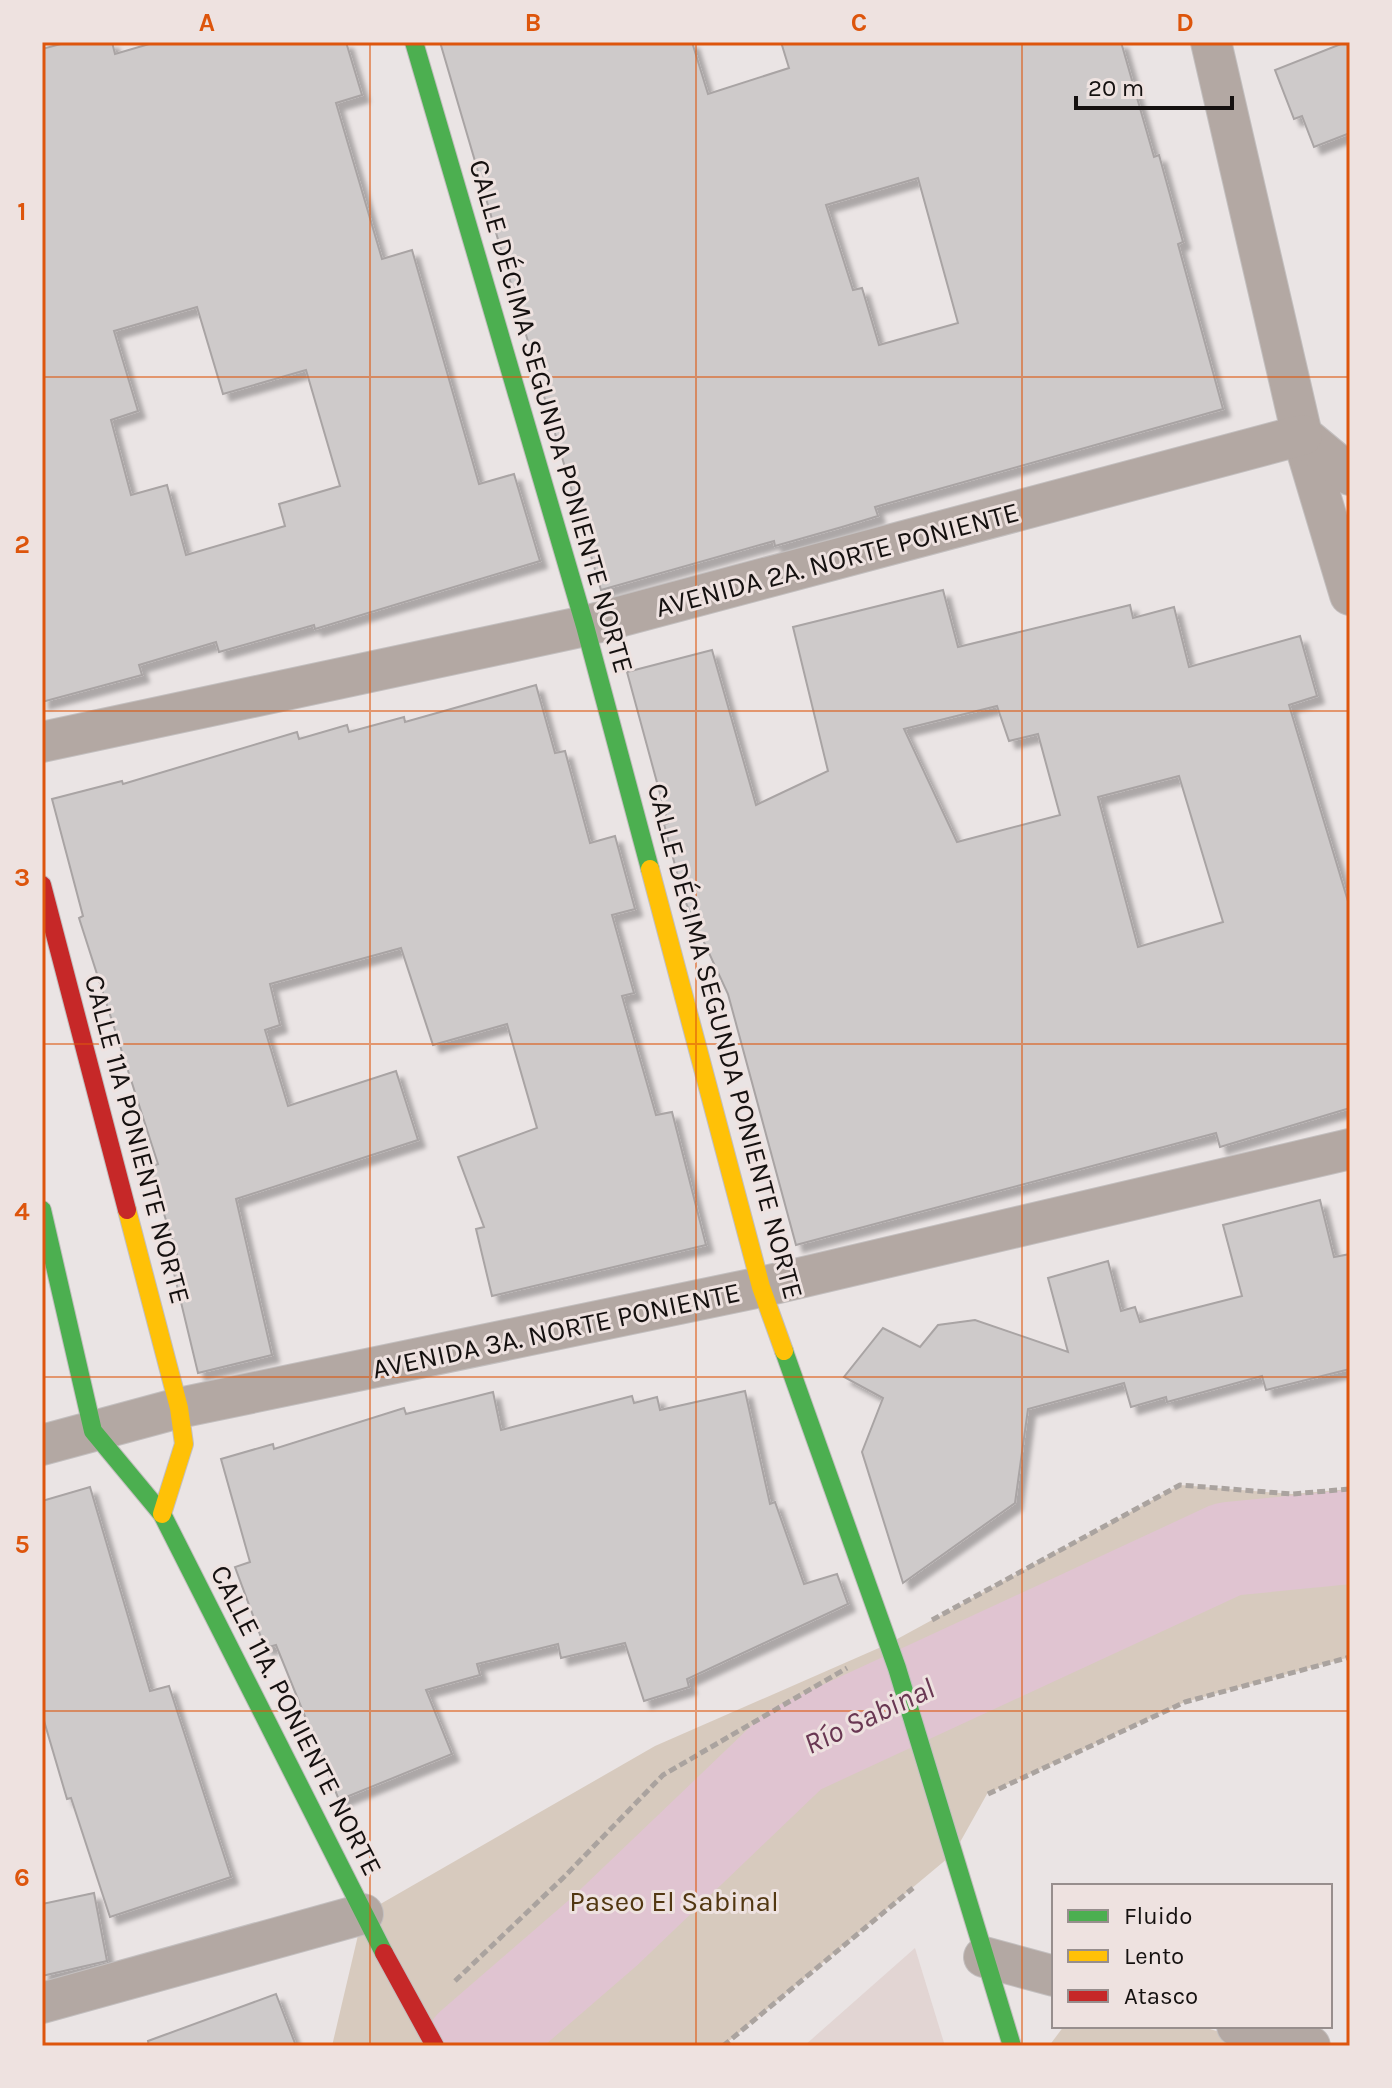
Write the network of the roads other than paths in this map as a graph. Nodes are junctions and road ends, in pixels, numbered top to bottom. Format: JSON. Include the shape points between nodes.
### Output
{"nodes":[{"id":1,"x":414,"y":42,"type":"edge"},
{"id":2,"x":1211,"y":42,"type":"edge"},
{"id":3,"x":1302,"y":435,"type":"junction"},
{"id":4,"x":1350,"y":475,"type":"edge"},
{"id":5,"x":1350,"y":595,"type":"edge"},
{"id":6,"x":585,"y":626,"type":"junction"},
{"id":7,"x":42,"y":742,"type":"edge"},
{"id":8,"x":42,"y":885,"type":"edge"},
{"id":9,"x":1350,"y":1149,"type":"edge"},
{"id":10,"x":42,"y":1210,"type":"edge"},
{"id":11,"x":761,"y":1287,"type":"junction"},
{"id":12,"x":179,"y":1408,"type":"junction"},
{"id":13,"x":93,"y":1431,"type":"junction"},
{"id":14,"x":42,"y":1445,"type":"edge"},
{"id":15,"x":162,"y":1514,"type":"junction"},
{"id":16,"x":363,"y":1914,"type":"junction"},
{"id":17,"x":984,"y":1957,"type":"junction"},
{"id":18,"x":1052,"y":1975,"type":"edge"},
{"id":19,"x":42,"y":2003,"type":"edge"},
{"id":20,"x":1244,"y":2028,"type":"edge"},
{"id":21,"x":435,"y":2046,"type":"edge"},
{"id":22,"x":1012,"y":2046,"type":"edge"},
{"id":23,"x":1310,"y":2046,"type":"edge"}],
"edges":[{"from":1,"to":6,"type":"street","name":"CALLE DÉCIMA SEGUNDA PONIENTE NORTE"},
{"from":2,"to":3,"type":"street"},
{"from":3,"to":4,"type":"street"},
{"from":3,"to":5,"type":"street"},
{"from":3,"to":6,"type":"street","name":"AVENIDA 2A. NORTE PONIENTE"},
{"from":6,"to":7,"type":"street","name":"AVENIDA 2A. NORTE PONIENTE"},
{"from":6,"to":11,"type":"street","name":"CALLE DÉCIMA SEGUNDA PONIENTE NORTE"},
{"from":8,"to":12,"type":"street","name":"CALLE 11A PONIENTE NORTE"},
{"from":9,"to":11,"type":"street","name":"AVENIDA 3A. NORTE PONIENTE"},
{"from":10,"to":13,"type":"street"},
{"from":11,"to":12,"type":"street","name":"AVENIDA 3A. NORTE PONIENTE"},
{"from":11,"to":17,"type":"street","name":"CALLE DÉCIMA SEGUNDA PONIENTE NORTE","via":[[897,1668]]},
{"from":12,"to":13,"type":"street","name":"AVENIDA 3A. NORTE PONIENTE"},
{"from":12,"to":15,"type":"street","via":[[184,1444]]},
{"from":13,"to":14,"type":"street","name":"AVENIDA 3A. NORTE PONIENTE"},
{"from":13,"to":15,"type":"street"},
{"from":15,"to":16,"type":"street","name":"CALLE 11A. PONIENTE NORTE"},
{"from":16,"to":19,"type":"street"},
{"from":16,"to":21,"type":"street","name":"CALLE 11A. PONIENTE NORTE"},
{"from":17,"to":18,"type":"street"},
{"from":17,"to":22,"type":"street","name":"CALLE DÉCIMA SEGUNDA PONIENTE NORTE"},
{"from":20,"to":23,"type":"street"}]}
